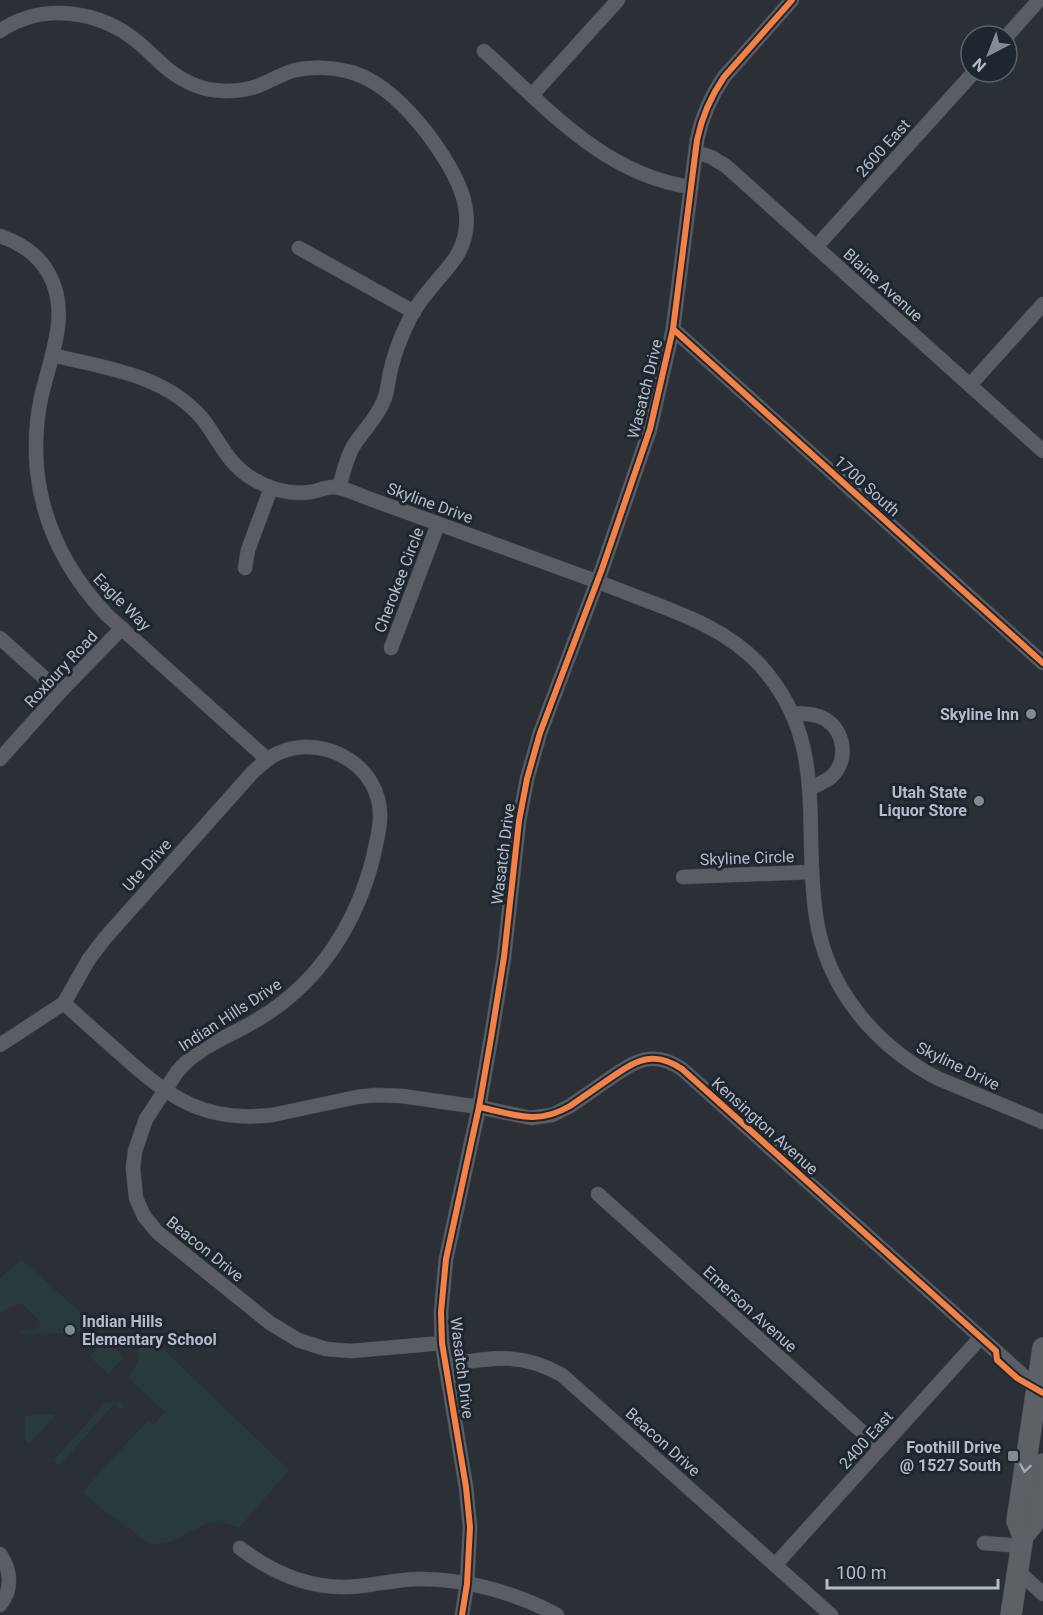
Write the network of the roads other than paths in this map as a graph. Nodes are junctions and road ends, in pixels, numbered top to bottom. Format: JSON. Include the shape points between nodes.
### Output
{"nodes":[{"id":1,"x":618,"y":0,"type":"edge"},
{"id":2,"x":792,"y":0,"type":"edge"},
{"id":3,"x":1039,"y":0,"type":"edge"},
{"id":4,"x":39,"y":7,"type":"edge"},
{"id":5,"x":1017,"y":24,"type":"edge"},
{"id":6,"x":0,"y":31,"type":"edge"},
{"id":7,"x":483,"y":51,"type":"dead end"},
{"id":8,"x":963,"y":84,"type":"edge"},
{"id":9,"x":532,"y":95,"type":"junction"},
{"id":10,"x":696,"y":152,"type":"junction"},
{"id":11,"x":691,"y":187,"type":"junction"},
{"id":12,"x":0,"y":236,"type":"edge"},
{"id":13,"x":816,"y":247,"type":"junction"},
{"id":14,"x":299,"y":248,"type":"dead end"},
{"id":15,"x":1043,"y":304,"type":"edge"},
{"id":16,"x":414,"y":312,"type":"junction"},
{"id":17,"x":673,"y":329,"type":"junction"},
{"id":18,"x":52,"y":355,"type":"junction"},
{"id":19,"x":970,"y":385,"type":"junction"},
{"id":20,"x":1043,"y":451,"type":"edge"},
{"id":21,"x":271,"y":488,"type":"junction"},
{"id":22,"x":339,"y":488,"type":"junction"},
{"id":23,"x":438,"y":524,"type":"junction"},
{"id":24,"x":245,"y":568,"type":"dead end"},
{"id":25,"x":598,"y":582,"type":"junction"},
{"id":26,"x":122,"y":628,"type":"junction"},
{"id":27,"x":0,"y":638,"type":"edge"},
{"id":28,"x":391,"y":648,"type":"dead end"},
{"id":29,"x":1043,"y":663,"type":"edge"},
{"id":30,"x":60,"y":692,"type":"junction"},
{"id":31,"x":792,"y":713,"type":"junction"},
{"id":32,"x":0,"y":759,"type":"edge"},
{"id":33,"x":267,"y":759,"type":"junction"},
{"id":34,"x":810,"y":788,"type":"junction"},
{"id":35,"x":812,"y":872,"type":"junction"},
{"id":36,"x":683,"y":877,"type":"dead end"},
{"id":37,"x":64,"y":1003,"type":"junction"},
{"id":38,"x":0,"y":1045,"type":"edge"},
{"id":39,"x":165,"y":1091,"type":"junction"},
{"id":40,"x":479,"y":1107,"type":"junction"},
{"id":41,"x":1043,"y":1122,"type":"edge"},
{"id":42,"x":598,"y":1194,"type":"dead end"},
{"id":43,"x":981,"y":1337,"type":"junction"},
{"id":44,"x":442,"y":1343,"type":"junction"},
{"id":45,"x":1043,"y":1348,"type":"edge"},
{"id":46,"x":445,"y":1365,"type":"junction"},
{"id":47,"x":1037,"y":1388,"type":"junction"},
{"id":48,"x":880,"y":1448,"type":"junction"},
{"id":49,"x":1043,"y":1464,"type":"edge"},
{"id":50,"x":1022,"y":1541,"type":"junction"},
{"id":51,"x":984,"y":1543,"type":"dead end"},
{"id":52,"x":240,"y":1548,"type":"dead end"},
{"id":53,"x":0,"y":1554,"type":"edge"},
{"id":54,"x":775,"y":1564,"type":"junction"},
{"id":55,"x":1018,"y":1571,"type":"junction"},
{"id":56,"x":467,"y":1584,"type":"junction"},
{"id":57,"x":1043,"y":1594,"type":"edge"},
{"id":58,"x":0,"y":1605,"type":"edge"},
{"id":59,"x":462,"y":1615,"type":"edge"},
{"id":60,"x":557,"y":1615,"type":"edge"},
{"id":61,"x":831,"y":1615,"type":"edge"},
{"id":62,"x":1011,"y":1615,"type":"edge"}],
"edges":[{"from":1,"to":9,"type":"street"},
{"from":2,"to":10,"type":"street","name":"Wasatch Drive","via":[[716,89],[704,114]]},
{"from":3,"to":5,"type":"street"},
{"from":4,"to":6,"type":"street"},
{"from":4,"to":16,"type":"street","via":[[111,25],[139,43],[168,71],[210,90],[258,86],[292,71],[319,68],[353,73],[380,86],[408,112],[441,153],[462,190],[466,208],[467,223],[457,254]]},
{"from":7,"to":9,"type":"street"},
{"from":8,"to":13,"type":"street","name":"2600 East"},
{"from":9,"to":11,"type":"street","via":[[586,143],[617,162],[648,177]]},
{"from":10,"to":11,"type":"street","name":"Wasatch Drive"},
{"from":10,"to":13,"type":"street","name":"Blaine Avenue","via":[[726,166]]},
{"from":11,"to":17,"type":"street","name":"Wasatch Drive"},
{"from":12,"to":18,"type":"street","name":"Eagle Way","via":[[32,252],[52,280],[59,318]]},
{"from":13,"to":19,"type":"street","name":"Blaine Avenue"},
{"from":14,"to":16,"type":"street"},
{"from":15,"to":19,"type":"street"},
{"from":16,"to":22,"type":"street","via":[[397,349],[385,397],[375,418],[352,448]]},
{"from":17,"to":25,"type":"street","name":"Wasatch Drive","via":[[644,450]]},
{"from":17,"to":29,"type":"street","name":"1700 South"},
{"from":18,"to":21,"type":"street","name":"Skyline Drive","via":[[147,379],[173,392],[202,418],[236,466]]},
{"from":18,"to":26,"type":"street","name":"Eagle Way","via":[[40,399],[36,435],[44,507],[68,565],[92,599]]},
{"from":19,"to":20,"type":"street","name":"Blaine Avenue"},
{"from":21,"to":22,"type":"street","name":"Skyline Drive","via":[[297,493]]},
{"from":21,"to":24,"type":"street"},
{"from":22,"to":23,"type":"street","name":"Skyline Drive"},
{"from":23,"to":25,"type":"street","name":"Skyline Drive"},
{"from":23,"to":28,"type":"street","name":"Cherokee Circle"},
{"from":25,"to":31,"type":"street","name":"Skyline Drive","via":[[721,632],[760,665]]},
{"from":25,"to":40,"type":"street","name":"Wasatch Drive","via":[[540,733],[527,779],[504,957]]},
{"from":26,"to":30,"type":"street","name":"Roxbury Road"},
{"from":26,"to":33,"type":"street","name":"Eagle Way"},
{"from":27,"to":30,"type":"street"},
{"from":30,"to":32,"type":"street","name":"Roxbury Road"},
{"from":31,"to":34,"type":"street","name":"Skyline Drive","via":[[802,740]]},
{"from":31,"to":34,"type":"street","via":[[826,719],[842,743],[843,753],[836,771]]},
{"from":33,"to":37,"type":"street","name":"Ute Drive","via":[[105,938]]},
{"from":33,"to":39,"type":"street","name":"Indian Hills Drive","via":[[291,749],[315,747],[340,754],[361,769],[372,785],[380,809],[370,871],[348,925],[309,979],[263,1017],[190,1058]]},
{"from":34,"to":35,"type":"street","name":"Skyline Drive"},
{"from":35,"to":36,"type":"street","name":"Skyline Circle"},
{"from":35,"to":41,"type":"street","name":"Skyline Drive","via":[[816,916],[826,955],[838,983],[871,1030],[923,1071]]},
{"from":37,"to":38,"type":"street"},
{"from":37,"to":39,"type":"street","name":"Kensington Avenue"},
{"from":39,"to":40,"type":"street","name":"Kensington Avenue","via":[[204,1110],[232,1116],[272,1115],[375,1095]]},
{"from":39,"to":44,"type":"street","name":"Beacon Drive","via":[[146,1119],[133,1168],[136,1198],[157,1232],[270,1323],[298,1340],[326,1349],[352,1351]]},
{"from":40,"to":43,"type":"street","name":"Kensington Avenue","via":[[520,1117],[541,1117],[561,1111],[633,1063],[649,1059],[671,1062]]},
{"from":40,"to":44,"type":"street","name":"Wasatch Drive","via":[[446,1259]]},
{"from":42,"to":48,"type":"street","name":"Emerson Avenue"},
{"from":43,"to":47,"type":"street","name":"Kensington Avenue"},
{"from":43,"to":48,"type":"street","name":"2400 East"},
{"from":44,"to":46,"type":"street","name":"Wasatch Drive"},
{"from":45,"to":47,"type":"main road"},
{"from":46,"to":54,"type":"street","name":"Beacon Drive","via":[[513,1358],[538,1363],[562,1375]]},
{"from":46,"to":56,"type":"street","name":"Wasatch Drive","via":[[468,1502]]},
{"from":47,"to":50,"type":"main road","one_way":true,"via":[[1017,1521]]},
{"from":48,"to":54,"type":"street","name":"2400 East"},
{"from":49,"to":50,"type":"main road","via":[[1033,1524]]},
{"from":50,"to":51,"type":"street"},
{"from":50,"to":55,"type":"main road"},
{"from":52,"to":56,"type":"street","via":[[278,1572],[322,1585],[348,1587],[421,1579]]},
{"from":53,"to":58,"type":"street","via":[[9,1575],[7,1594]]},
{"from":54,"to":61,"type":"street","name":"Beacon Drive"},
{"from":55,"to":57,"type":"street"},
{"from":55,"to":62,"type":"main road"},
{"from":56,"to":59,"type":"street","name":"Wasatch Drive"},
{"from":56,"to":60,"type":"street","via":[[517,1596]]}]}
